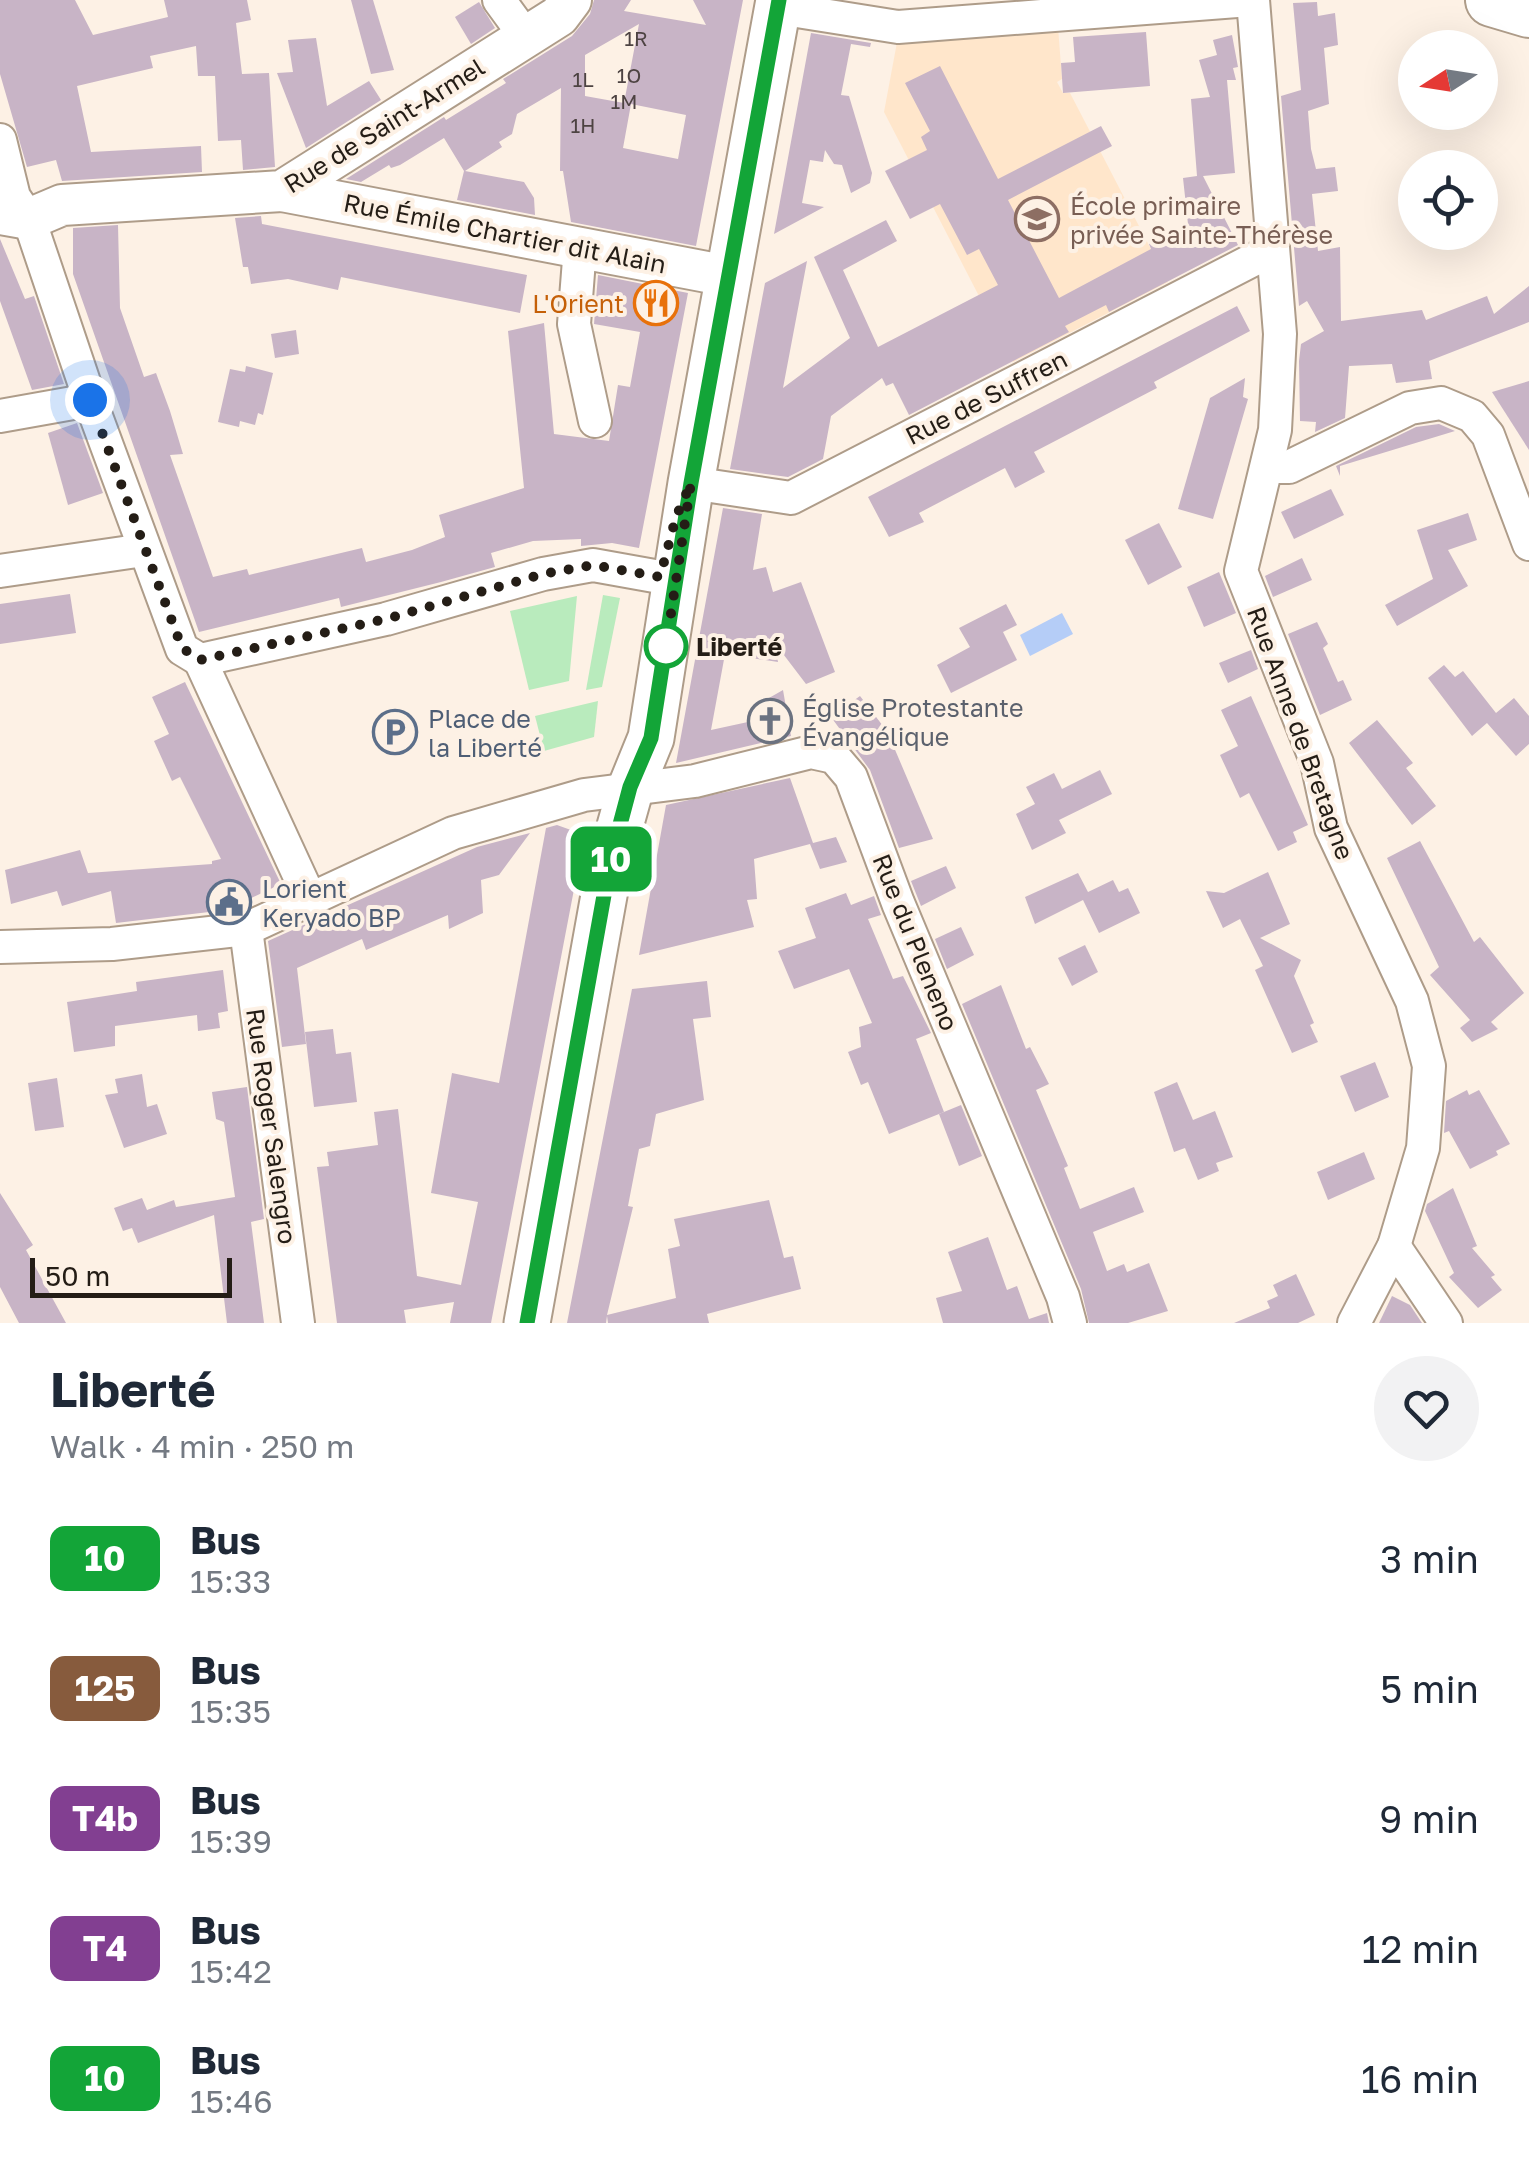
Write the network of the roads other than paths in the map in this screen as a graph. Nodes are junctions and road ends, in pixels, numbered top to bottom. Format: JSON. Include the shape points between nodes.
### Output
{"nodes":[{"id":1,"x":500,"y":0,"type":"edge"},
{"id":2,"x":571,"y":0,"type":"edge"},
{"id":3,"x":1252,"y":0,"type":"edge"},
{"id":4,"x":1492,"y":0,"type":"edge"},
{"id":5,"x":778,"y":4,"type":"edge"},
{"id":6,"x":1529,"y":12,"type":"edge"},
{"id":7,"x":526,"y":37,"type":"junction"},
{"id":8,"x":0,"y":140,"type":"edge"},
{"id":9,"x":282,"y":191,"type":"junction"},
{"id":10,"x":14,"y":217,"type":"edge"},
{"id":11,"x":580,"y":247,"type":"junction"},
{"id":12,"x":1272,"y":250,"type":"junction"},
{"id":13,"x":728,"y":276,"type":"junction"},
{"id":14,"x":90,"y":400,"type":"junction"},
{"id":15,"x":0,"y":416,"type":"edge"},
{"id":16,"x":595,"y":421,"type":"dead end"},
{"id":17,"x":1268,"y":466,"type":"junction"},
{"id":18,"x":691,"y":483,"type":"junction"},
{"id":19,"x":1529,"y":544,"type":"edge"},
{"id":20,"x":144,"y":550,"type":"junction"},
{"id":21,"x":0,"y":571,"type":"edge"},
{"id":22,"x":660,"y":577,"type":"junction"},
{"id":23,"x":200,"y":660,"type":"junction"},
{"id":24,"x":621,"y":788,"type":"junction"},
{"id":25,"x":311,"y":900,"type":"junction"},
{"id":26,"x":246,"y":929,"type":"junction"},
{"id":27,"x":0,"y":947,"type":"edge"},
{"id":28,"x":1394,"y":1246,"type":"junction"},
{"id":29,"x":298,"y":1323,"type":"edge"},
{"id":30,"x":527,"y":1323,"type":"edge"},
{"id":31,"x":1070,"y":1323,"type":"edge"},
{"id":32,"x":1354,"y":1323,"type":"edge"},
{"id":33,"x":1446,"y":1323,"type":"edge"}],
"edges":[{"from":1,"to":7,"type":"street"},
{"from":2,"to":7,"type":"street","name":"Rue de Saint-Armel"},
{"from":3,"to":5,"type":"street","via":[[898,27]]},
{"from":3,"to":12,"type":"street","name":"Rue Anne de Bretagne"},
{"from":4,"to":6,"type":"highway"},
{"from":5,"to":13,"type":"main road"},
{"from":7,"to":9,"type":"street","name":"Rue de Saint-Armel"},
{"from":8,"to":10,"type":"street"},
{"from":9,"to":10,"type":"street","name":"Rue de Saint-Armel","via":[[62,206]]},
{"from":9,"to":11,"type":"street","name":"Rue Émile Chartier dit Alain"},
{"from":10,"to":14,"type":"street"},
{"from":11,"to":13,"type":"street","name":"Rue Émile Chartier dit Alain"},
{"from":11,"to":16,"type":"street","via":[[574,324]]},
{"from":12,"to":17,"type":"street","name":"Rue Anne de Bretagne","via":[[1280,334]]},
{"from":12,"to":18,"type":"street","name":"Rue de Suffren","via":[[791,498]]},
{"from":13,"to":18,"type":"main road"},
{"from":14,"to":15,"type":"street"},
{"from":14,"to":20,"type":"street"},
{"from":17,"to":19,"type":"street","via":[[1289,468],[1410,408],[1441,403],[1472,416],[1488,435]]},
{"from":17,"to":28,"type":"street","name":"Rue Anne de Bretagne","via":[[1241,571],[1316,763],[1331,828],[1412,1001],[1428,1066],[1423,1148]]},
{"from":18,"to":22,"type":"main road"},
{"from":18,"to":24,"type":"main road","via":[[651,738]]},
{"from":20,"to":21,"type":"street"},
{"from":20,"to":23,"type":"street","via":[[182,648]]},
{"from":22,"to":23,"type":"street","via":[[593,565],[543,574],[386,619]]},
{"from":22,"to":24,"type":"main road"},
{"from":23,"to":25,"type":"street"},
{"from":24,"to":25,"type":"street","via":[[454,834]]},
{"from":24,"to":30,"type":"main road"},
{"from":24,"to":31,"type":"street","name":"Rue du Pleneno","via":[[696,781],[811,752],[834,757],[851,777]]},
{"from":25,"to":26,"type":"street"},
{"from":26,"to":27,"type":"street","via":[[112,944]]},
{"from":26,"to":29,"type":"street","name":"Rue Roger Salengro"},
{"from":28,"to":32,"type":"street","name":"Rue Anne de Bretagne"},
{"from":28,"to":33,"type":"street"}]}
